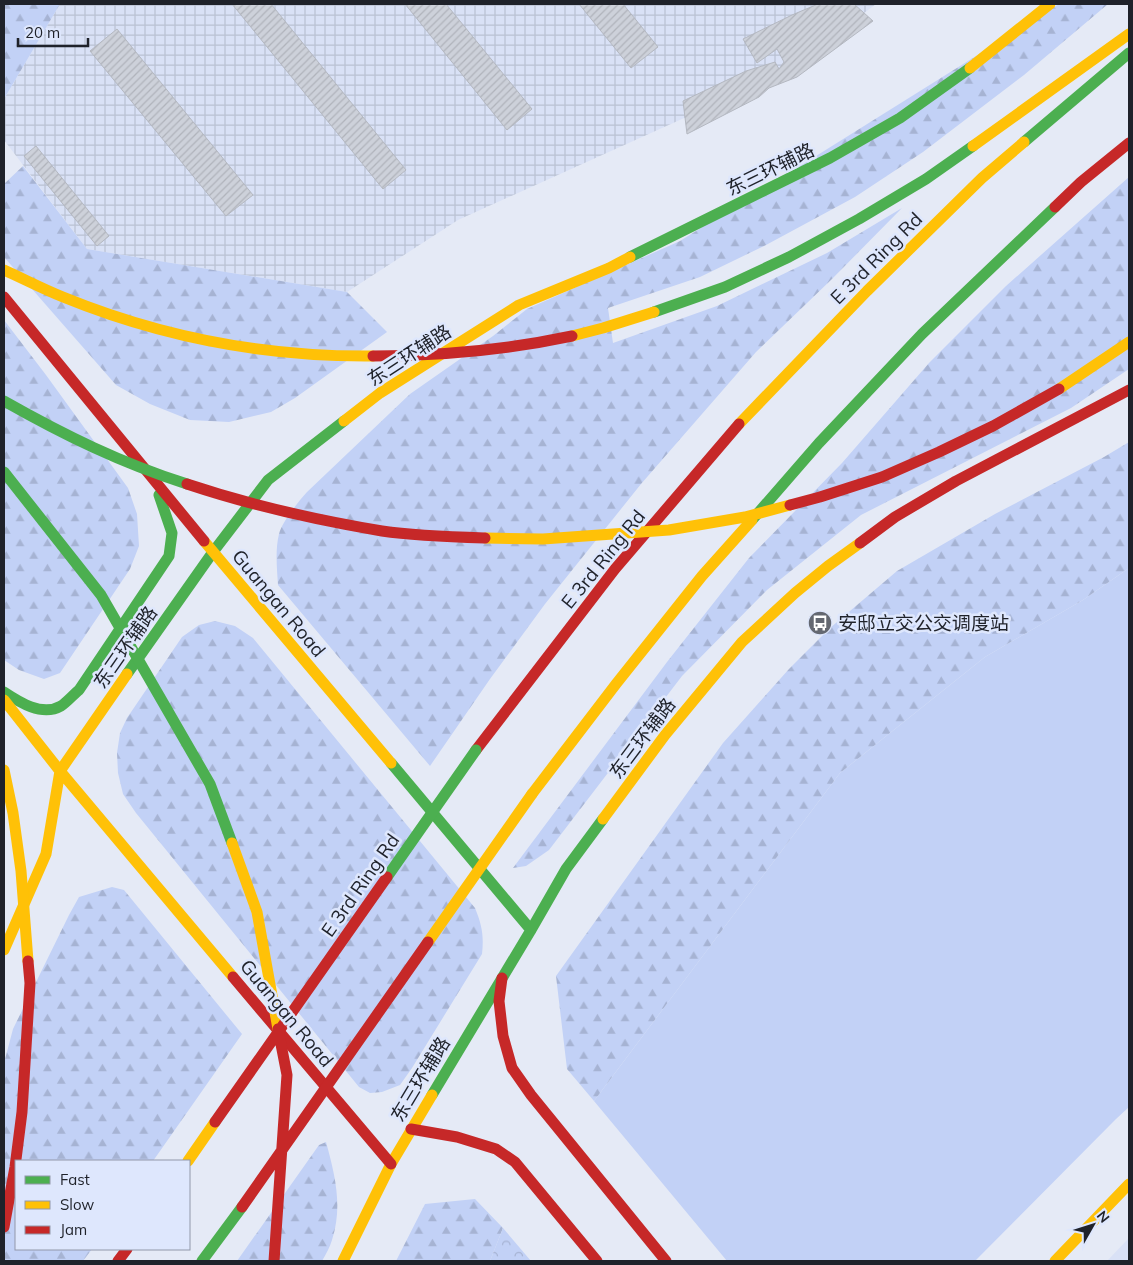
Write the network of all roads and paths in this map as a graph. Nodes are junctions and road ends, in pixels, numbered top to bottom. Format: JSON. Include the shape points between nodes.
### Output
{"nodes":[{"id":1,"x":1050,"y":4,"type":"edge"},
{"id":2,"x":1129,"y":34,"type":"edge"},
{"id":3,"x":1129,"y":53,"type":"edge"},
{"id":4,"x":1129,"y":143,"type":"edge"},
{"id":5,"x":4,"y":270,"type":"edge"},
{"id":6,"x":4,"y":297,"type":"edge"},
{"id":7,"x":1129,"y":342,"type":"edge"},
{"id":8,"x":1129,"y":390,"type":"edge"},
{"id":9,"x":4,"y":401,"type":"edge"},
{"id":10,"x":4,"y":472,"type":"edge"},
{"id":11,"x":151,"y":476,"type":"junction"},
{"id":12,"x":213,"y":552,"type":"junction"},
{"id":13,"x":4,"y":692,"type":"edge"},
{"id":14,"x":4,"y":700,"type":"edge"},
{"id":15,"x":4,"y":770,"type":"edge"},
{"id":16,"x":60,"y":771,"type":"junction"},
{"id":17,"x":531,"y":930,"type":"junction"},
{"id":18,"x":4,"y":950,"type":"edge"},
{"id":19,"x":503,"y":975,"type":"junction"},
{"id":20,"x":411,"y":1129,"type":"junction"},
{"id":21,"x":16,"y":1160,"type":"edge"},
{"id":22,"x":189,"y":1160,"type":"edge"},
{"id":23,"x":391,"y":1164,"type":"junction"},
{"id":24,"x":15,"y":1167,"type":"edge"},
{"id":25,"x":1129,"y":1184,"type":"edge"},
{"id":26,"x":4,"y":1227,"type":"edge"},
{"id":27,"x":126,"y":1250,"type":"edge"},
{"id":28,"x":118,"y":1261,"type":"edge"},
{"id":29,"x":202,"y":1261,"type":"edge"},
{"id":30,"x":274,"y":1261,"type":"edge"},
{"id":31,"x":343,"y":1261,"type":"edge"},
{"id":32,"x":597,"y":1261,"type":"edge"},
{"id":33,"x":666,"y":1261,"type":"edge"},
{"id":34,"x":1055,"y":1261,"type":"edge"}],
"edges":[{"from":1,"to":12,"type":"main road","name":"东三环辅路","via":[[967,71],[900,118],[830,158],[610,268],[519,305],[380,393],[268,480]]},
{"from":2,"to":5,"type":"main road","bridge":true,"via":[[926,179],[859,219],[725,287],[597,330],[455,353],[321,355],[200,339],[140,324],[72,300]]},
{"from":3,"to":22,"type":"main road","name":"E 3rd Ring Rd","bridge":true,"via":[[982,178],[867,291],[740,423],[615,569],[476,750]]},
{"from":4,"to":29,"type":"main road","bridge":true,"via":[[1081,182],[922,334],[820,442],[702,576],[532,794]]},
{"from":6,"to":11,"type":"main road","name":"Guangan Road"},
{"from":7,"to":9,"type":"main road","bridge":true,"via":[[1051,395],[993,426],[882,477],[746,517],[669,530],[543,539],[450,537],[384,531],[312,518],[158,475],[101,452]]},
{"from":8,"to":17,"type":"main road","name":"东三环辅路","via":[[956,481],[895,517],[795,593],[742,642],[665,735],[566,869]]},
{"from":10,"to":30,"type":"main road","bridge":true,"via":[[101,595],[210,784],[257,912],[287,1075]]},
{"from":11,"to":12,"type":"main road","name":"Guangan Road"},
{"from":11,"to":13,"type":"main road","via":[[172,533],[169,556],[79,690],[60,707],[42,710]]},
{"from":12,"to":16,"type":"main road","name":"东三环辅路"},
{"from":12,"to":17,"type":"main road","name":"Guangan Road"},
{"from":14,"to":16,"type":"main road","name":"Guangan Road"},
{"from":15,"to":21,"type":"main road","bridge":true,"via":[[22,871],[30,983]]},
{"from":16,"to":18,"type":"main road","name":"东三环辅路","via":[[46,854]]},
{"from":16,"to":23,"type":"main road","name":"Guangan Road"},
{"from":17,"to":19,"type":"main road","name":"东三环辅路"},
{"from":19,"to":20,"type":"main road","name":"东三环辅路"},
{"from":19,"to":33,"type":"main road","via":[[499,1001],[503,1036],[512,1068]]},
{"from":20,"to":23,"type":"main road","name":"东三环辅路"},
{"from":20,"to":32,"type":"main road","via":[[457,1137],[496,1149],[515,1162]]},
{"from":23,"to":31,"type":"main road","name":"东三环辅路"},
{"from":24,"to":26,"type":"main road","bridge":true},
{"from":25,"to":34,"type":"main road"},
{"from":27,"to":28,"type":"main road"}]}
